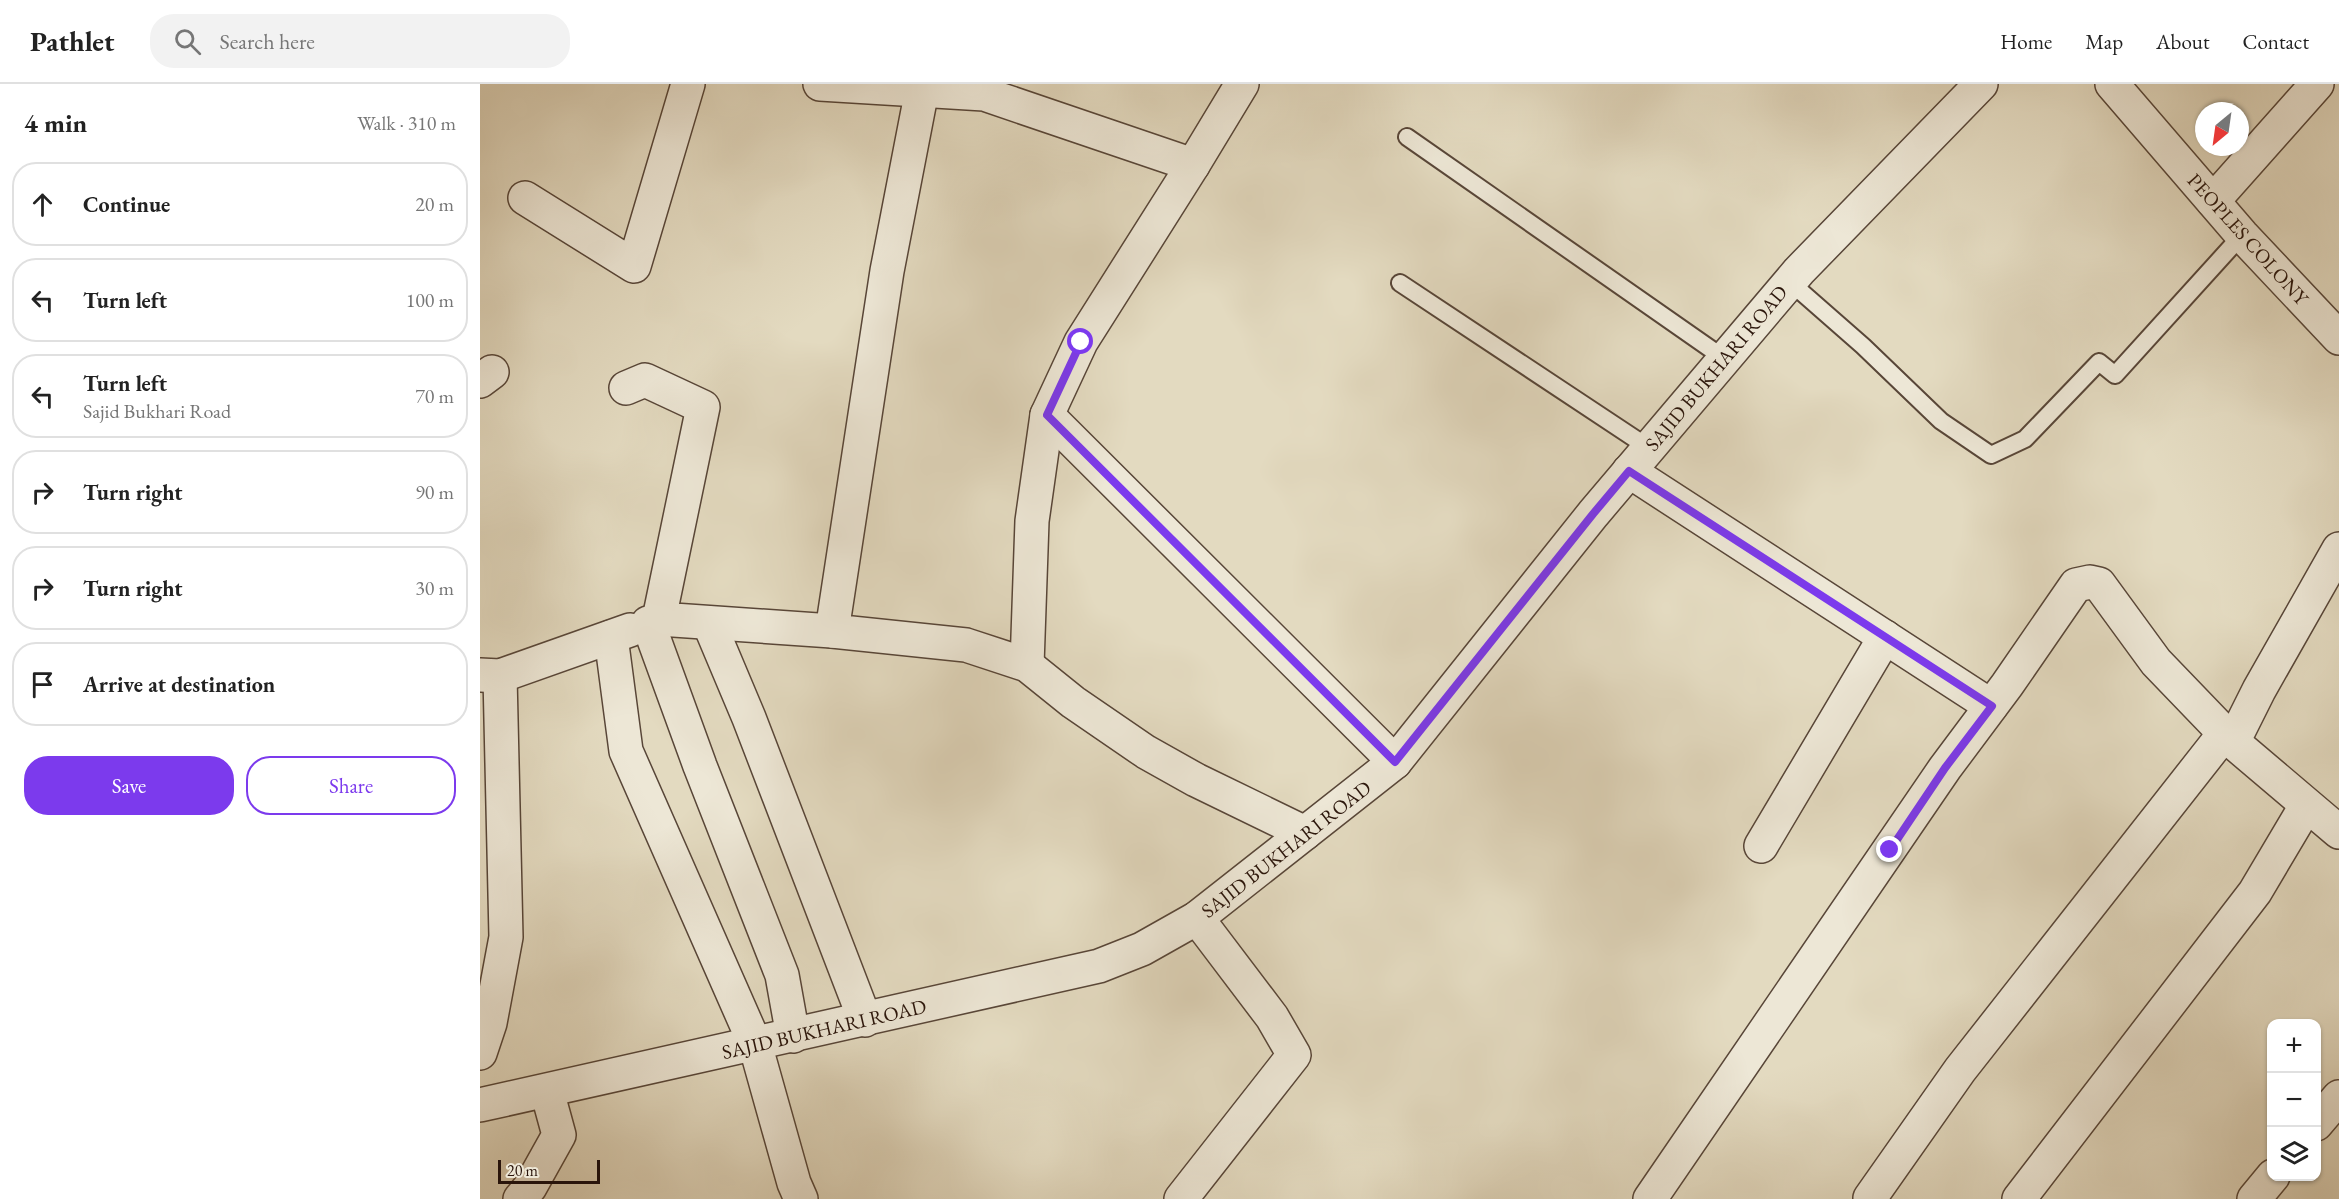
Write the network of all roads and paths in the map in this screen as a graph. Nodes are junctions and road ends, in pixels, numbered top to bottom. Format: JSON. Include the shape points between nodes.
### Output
{"nodes":[{"id":1,"x":688,"y":84,"type":"edge"},
{"id":2,"x":838,"y":84,"type":"edge"},
{"id":3,"x":1242,"y":84,"type":"edge"},
{"id":4,"x":2112,"y":84,"type":"edge"},
{"id":5,"x":2317,"y":84,"type":"edge"},
{"id":6,"x":1973,"y":87,"type":"edge"},
{"id":7,"x":984,"y":89,"type":"edge"},
{"id":8,"x":922,"y":90,"type":"junction"},
{"id":9,"x":1407,"y":137,"type":"dead end"},
{"id":10,"x":1193,"y":165,"type":"junction"},
{"id":11,"x":525,"y":198,"type":"dead end"},
{"id":12,"x":2213,"y":201,"type":"junction"},
{"id":13,"x":2242,"y":235,"type":"junction"},
{"id":14,"x":1790,"y":282,"type":"junction"},
{"id":15,"x":1400,"y":283,"type":"dead end"},
{"id":16,"x":2339,"y":338,"type":"edge"},
{"id":17,"x":1725,"y":359,"type":"junction"},
{"id":18,"x":626,"y":388,"type":"dead end"},
{"id":19,"x":1047,"y":415,"type":"junction"},
{"id":20,"x":1639,"y":460,"type":"junction"},
{"id":21,"x":2339,"y":549,"type":"edge"},
{"id":22,"x":654,"y":621,"type":"junction"},
{"id":23,"x":709,"y":623,"type":"junction"},
{"id":24,"x":832,"y":631,"type":"junction"},
{"id":25,"x":611,"y":636,"type":"junction"},
{"id":26,"x":1885,"y":637,"type":"junction"},
{"id":27,"x":1027,"y":665,"type":"junction"},
{"id":28,"x":490,"y":676,"type":"edge"},
{"id":29,"x":1992,"y":706,"type":"junction"},
{"id":30,"x":2228,"y":738,"type":"junction"},
{"id":31,"x":1395,"y":762,"type":"junction"},
{"id":32,"x":2306,"y":806,"type":"junction"},
{"id":33,"x":2339,"y":832,"type":"edge"},
{"id":34,"x":1305,"y":833,"type":"junction"},
{"id":35,"x":1761,"y":846,"type":"dead end"},
{"id":36,"x":1197,"y":918,"type":"junction"},
{"id":37,"x":865,"y":1020,"type":"junction"},
{"id":38,"x":484,"y":1031,"type":"edge"},
{"id":39,"x":793,"y":1036,"type":"junction"},
{"id":40,"x":755,"y":1044,"type":"junction"},
{"id":41,"x":547,"y":1091,"type":"junction"},
{"id":42,"x":2339,"y":1096,"type":"edge"},
{"id":43,"x":480,"y":1105,"type":"edge"},
{"id":44,"x":2321,"y":1118,"type":"edge"},
{"id":45,"x":2269,"y":1181,"type":"edge"},
{"id":46,"x":1870,"y":1198,"type":"edge"},
{"id":47,"x":520,"y":1199,"type":"edge"},
{"id":48,"x":801,"y":1199,"type":"edge"},
{"id":49,"x":1180,"y":1199,"type":"edge"},
{"id":50,"x":1650,"y":1199,"type":"edge"},
{"id":51,"x":2019,"y":1199,"type":"edge"},
{"id":52,"x":2254,"y":1199,"type":"edge"}],
"edges":[{"from":1,"to":11,"type":"street","via":[[634,266]]},
{"from":2,"to":8,"type":"street"},
{"from":3,"to":10,"type":"street"},
{"from":4,"to":12,"type":"street","name":"PEOPLES COLONY"},
{"from":5,"to":12,"type":"street"},
{"from":6,"to":14,"type":"street","name":"SAJID BUKHARI ROAD"},
{"from":7,"to":8,"type":"street"},
{"from":7,"to":10,"type":"street"},
{"from":8,"to":24,"type":"street","via":[[887,271]]},
{"from":9,"to":17,"type":"lane"},
{"from":10,"to":19,"type":"street","via":[[1081,342]]},
{"from":12,"to":13,"type":"street","name":"PEOPLES COLONY"},
{"from":13,"to":14,"type":"lane","via":[[2115,375],[2099,362],[2025,439],[1991,455],[1941,422]]},
{"from":13,"to":16,"type":"street","name":"PEOPLES COLONY"},
{"from":14,"to":17,"type":"street","name":"SAJID BUKHARI ROAD"},
{"from":15,"to":20,"type":"lane"},
{"from":17,"to":20,"type":"street","name":"SAJID BUKHARI ROAD"},
{"from":18,"to":22,"type":"street","via":[[645,380],[703,407]]},
{"from":19,"to":27,"type":"street","via":[[1032,521]]},
{"from":19,"to":31,"type":"street"},
{"from":20,"to":26,"type":"street"},
{"from":20,"to":31,"type":"street","name":"SAJID BUKHARI ROAD"},
{"from":21,"to":30,"type":"street"},
{"from":22,"to":23,"type":"street"},
{"from":22,"to":25,"type":"street"},
{"from":22,"to":39,"type":"street","via":[[700,766],[782,975]]},
{"from":23,"to":24,"type":"street"},
{"from":23,"to":37,"type":"street"},
{"from":24,"to":27,"type":"street","via":[[966,645]]},
{"from":25,"to":28,"type":"street"},
{"from":25,"to":40,"type":"street","via":[[626,751]]},
{"from":26,"to":29,"type":"street"},
{"from":26,"to":35,"type":"street"},
{"from":27,"to":34,"type":"street","via":[[1146,752]]},
{"from":28,"to":38,"type":"street","via":[[506,937]]},
{"from":29,"to":30,"type":"street","via":[[2076,585],[2090,582],[2099,584],[2156,662]]},
{"from":29,"to":50,"type":"street","via":[[1945,768]]},
{"from":30,"to":32,"type":"street"},
{"from":30,"to":46,"type":"street","via":[[1960,1070]]},
{"from":31,"to":34,"type":"street","name":"SAJID BUKHARI ROAD"},
{"from":32,"to":33,"type":"street"},
{"from":32,"to":51,"type":"street","via":[[2255,892]]},
{"from":34,"to":36,"type":"street","name":"SAJID BUKHARI ROAD"},
{"from":36,"to":37,"type":"street","name":"SAJID BUKHARI ROAD","via":[[1142,949],[1099,966]]},
{"from":36,"to":49,"type":"street","via":[[1272,1017],[1294,1055]]},
{"from":37,"to":39,"type":"street","name":"SAJID BUKHARI ROAD"},
{"from":39,"to":40,"type":"street","name":"SAJID BUKHARI ROAD"},
{"from":40,"to":41,"type":"street","name":"SAJID BUKHARI ROAD"},
{"from":40,"to":48,"type":"street"},
{"from":41,"to":43,"type":"street","name":"SAJID BUKHARI ROAD"},
{"from":41,"to":47,"type":"street","via":[[559,1135]]},
{"from":42,"to":44,"type":"street"},
{"from":45,"to":52,"type":"street"}]}
